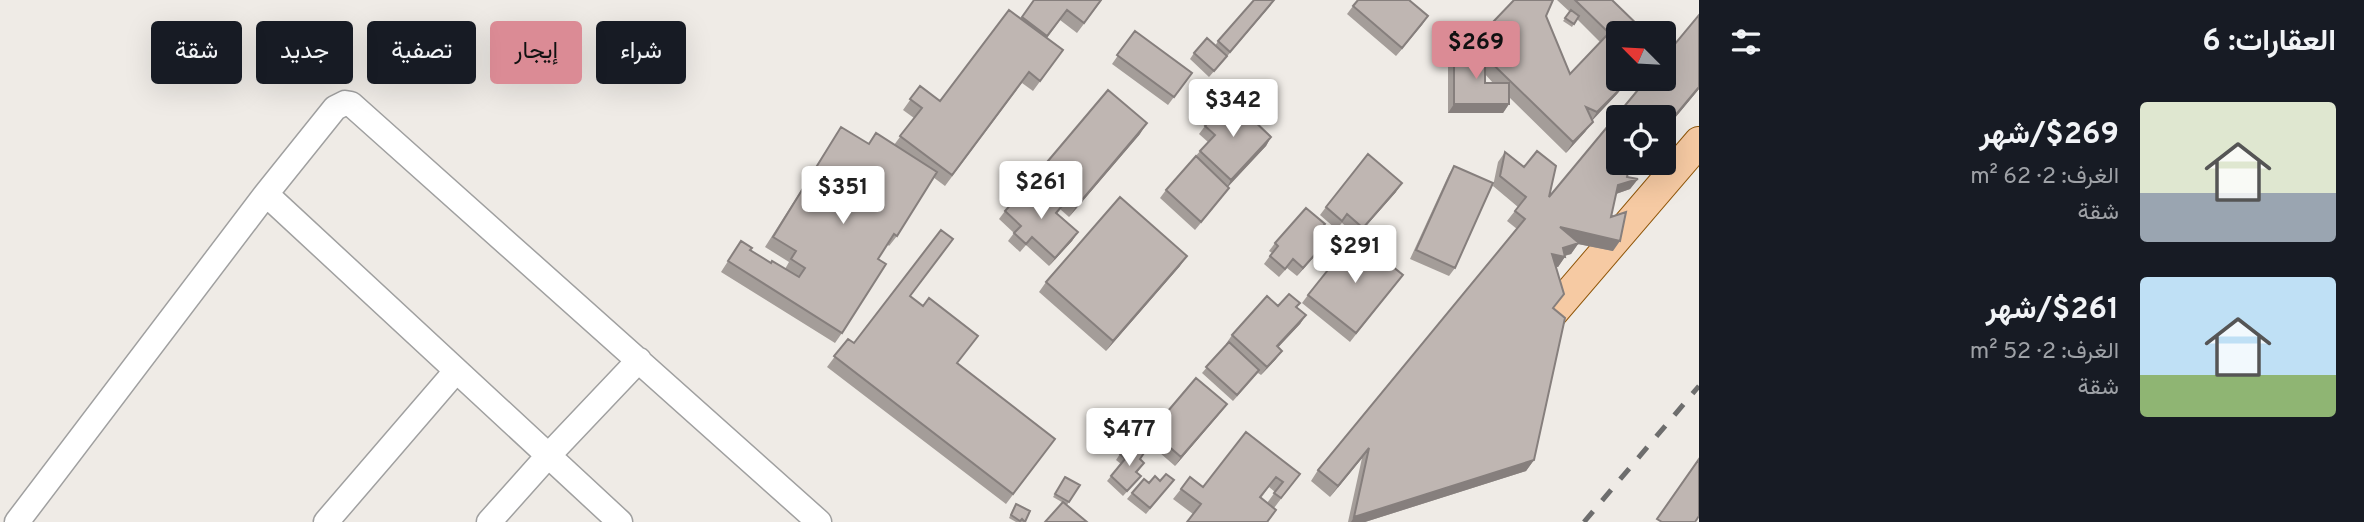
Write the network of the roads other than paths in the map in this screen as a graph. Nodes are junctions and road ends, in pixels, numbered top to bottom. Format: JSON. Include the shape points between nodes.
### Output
{"nodes":[{"id":1,"x":1699,"y":142,"type":"edge"},
{"id":2,"x":266,"y":194,"type":"junction"},
{"id":3,"x":1516,"y":355,"type":"edge"},
{"id":4,"x":639,"y":360,"type":"junction"},
{"id":5,"x":456,"y":371,"type":"junction"},
{"id":6,"x":547,"y":457,"type":"junction"},
{"id":7,"x":18,"y":522,"type":"edge"},
{"id":8,"x":326,"y":522,"type":"edge"},
{"id":9,"x":489,"y":522,"type":"edge"},
{"id":10,"x":620,"y":522,"type":"edge"},
{"id":11,"x":819,"y":522,"type":"edge"}],
"edges":[{"from":1,"to":3,"type":"main road"},
{"from":2,"to":4,"type":"street","via":[[335,108],[351,104]]},
{"from":2,"to":5,"type":"street"},
{"from":2,"to":7,"type":"street"},
{"from":4,"to":6,"type":"street"},
{"from":4,"to":11,"type":"street"},
{"from":5,"to":6,"type":"street"},
{"from":5,"to":8,"type":"street"},
{"from":6,"to":9,"type":"street"},
{"from":6,"to":10,"type":"street"}]}
